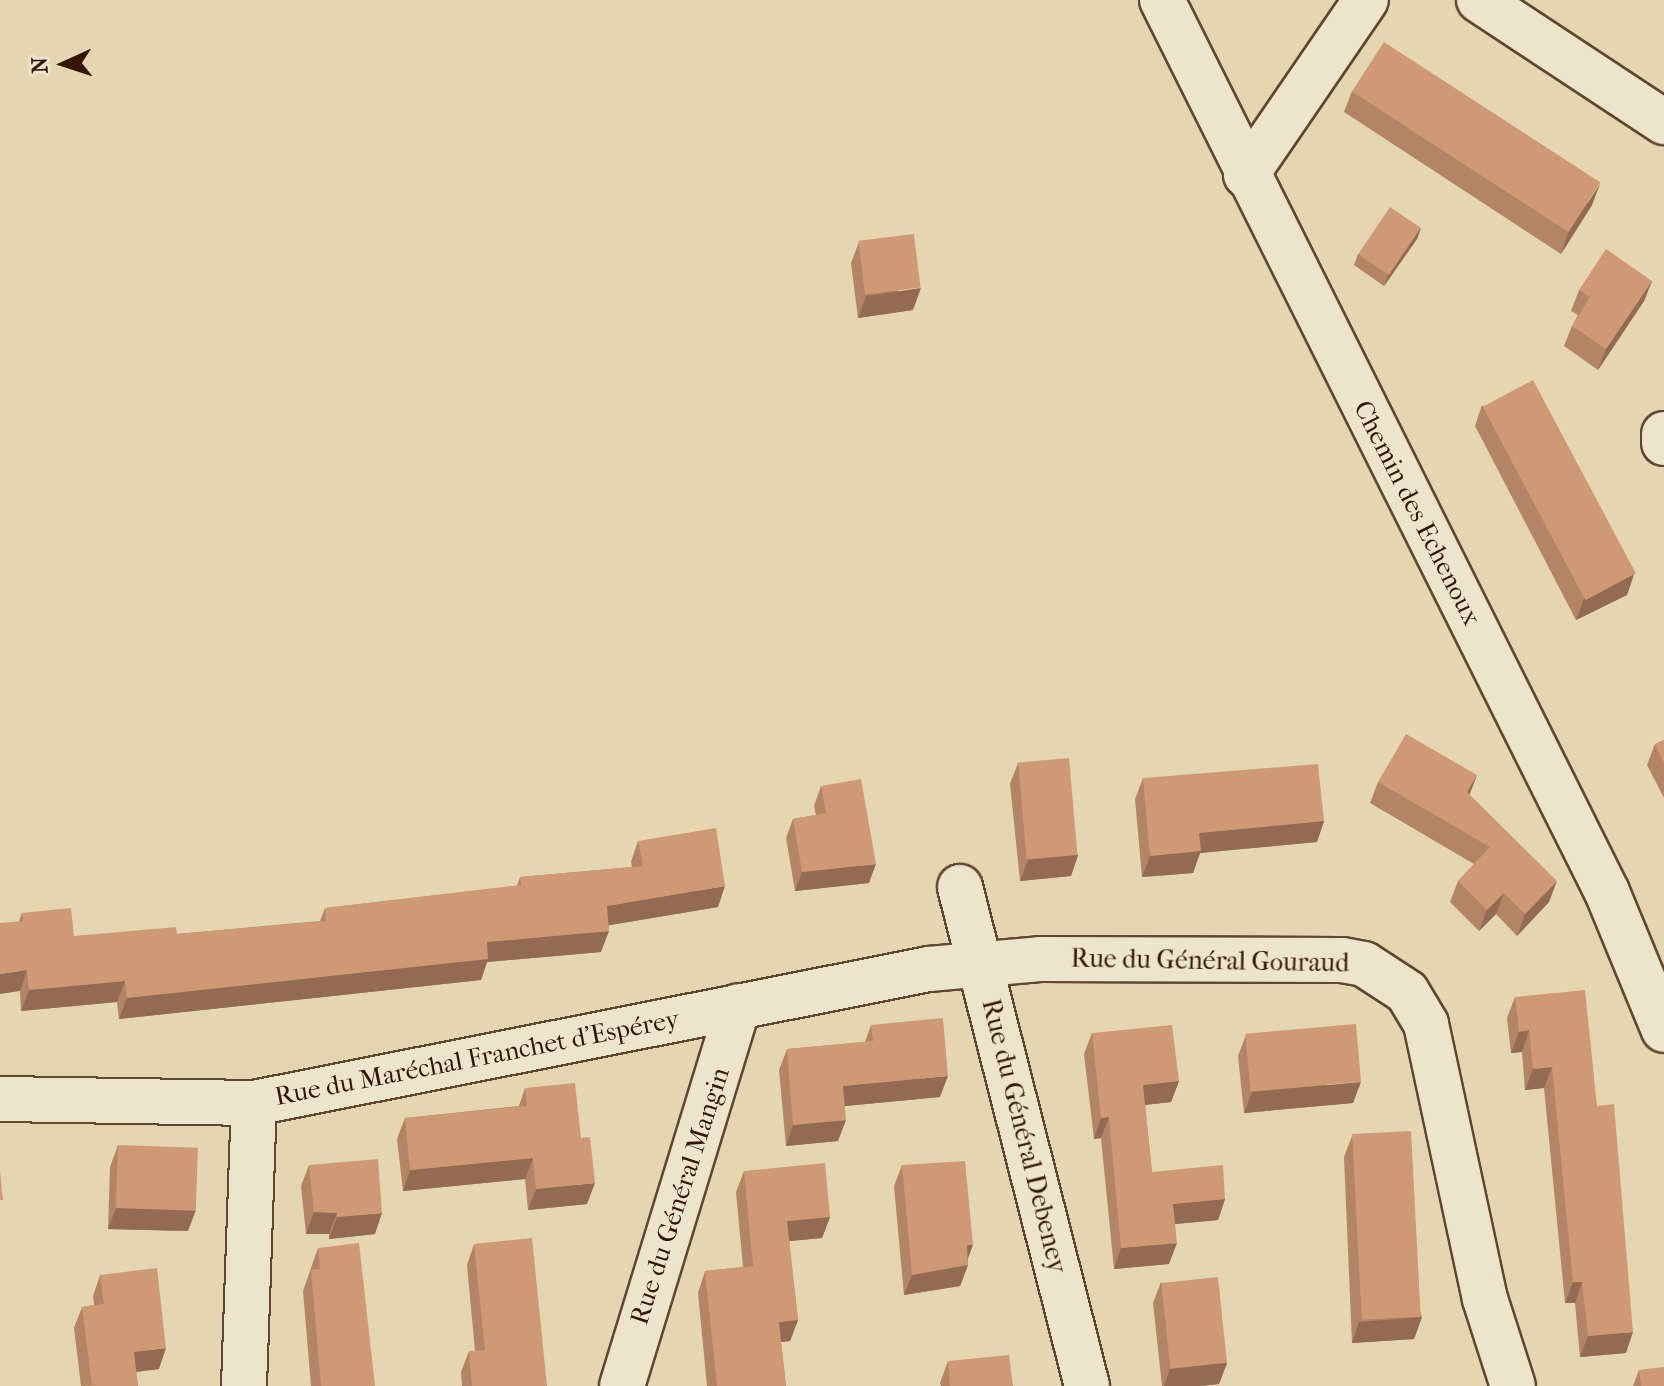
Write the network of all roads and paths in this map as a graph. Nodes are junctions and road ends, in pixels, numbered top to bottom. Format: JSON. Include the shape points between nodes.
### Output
{"nodes":[{"id":1,"x":1162,"y":0,"type":"edge"},
{"id":2,"x":1366,"y":0,"type":"edge"},
{"id":3,"x":1479,"y":0,"type":"edge"},
{"id":4,"x":1664,"y":122,"type":"edge"},
{"id":5,"x":1246,"y":175,"type":"junction"},
{"id":6,"x":1664,"y":434,"type":"edge"},
{"id":7,"x":1664,"y":443,"type":"edge"},
{"id":8,"x":960,"y":887,"type":"dead end"},
{"id":9,"x":979,"y":961,"type":"junction"},
{"id":10,"x":738,"y":1006,"type":"junction"},
{"id":11,"x":1664,"y":1030,"type":"edge"},
{"id":12,"x":0,"y":1099,"type":"edge"},
{"id":13,"x":254,"y":1103,"type":"junction"},
{"id":14,"x":244,"y":1386,"type":"edge"},
{"id":15,"x":622,"y":1386,"type":"edge"},
{"id":16,"x":1087,"y":1386,"type":"edge"},
{"id":17,"x":1513,"y":1386,"type":"edge"}],
"edges":[{"from":1,"to":5,"type":"street","name":"Chemin des Echenoux"},
{"from":2,"to":5,"type":"street"},
{"from":3,"to":4,"type":"street"},
{"from":5,"to":11,"type":"street","name":"Chemin des Echenoux","via":[[1558,792]]},
{"from":6,"to":7,"type":"street"},
{"from":8,"to":9,"type":"street","name":"Rue du Général Debeney"},
{"from":9,"to":10,"type":"street","name":"Rue du Maréchal Franchet d'Espérey"},
{"from":9,"to":16,"type":"street","name":"Rue du Général Debeney"},
{"from":9,"to":17,"type":"street","name":"Rue du Général Gouraud","via":[[1342,960],[1364,964],[1407,992],[1426,1024],[1485,1299]]},
{"from":10,"to":13,"type":"street","name":"Rue du Maréchal Franchet d'Espérey"},
{"from":10,"to":15,"type":"street","name":"Rue du Général Mangin"},
{"from":12,"to":13,"type":"street"},
{"from":13,"to":14,"type":"street","name":"Rue du Maréchal Franchet d'Espérey"}]}
